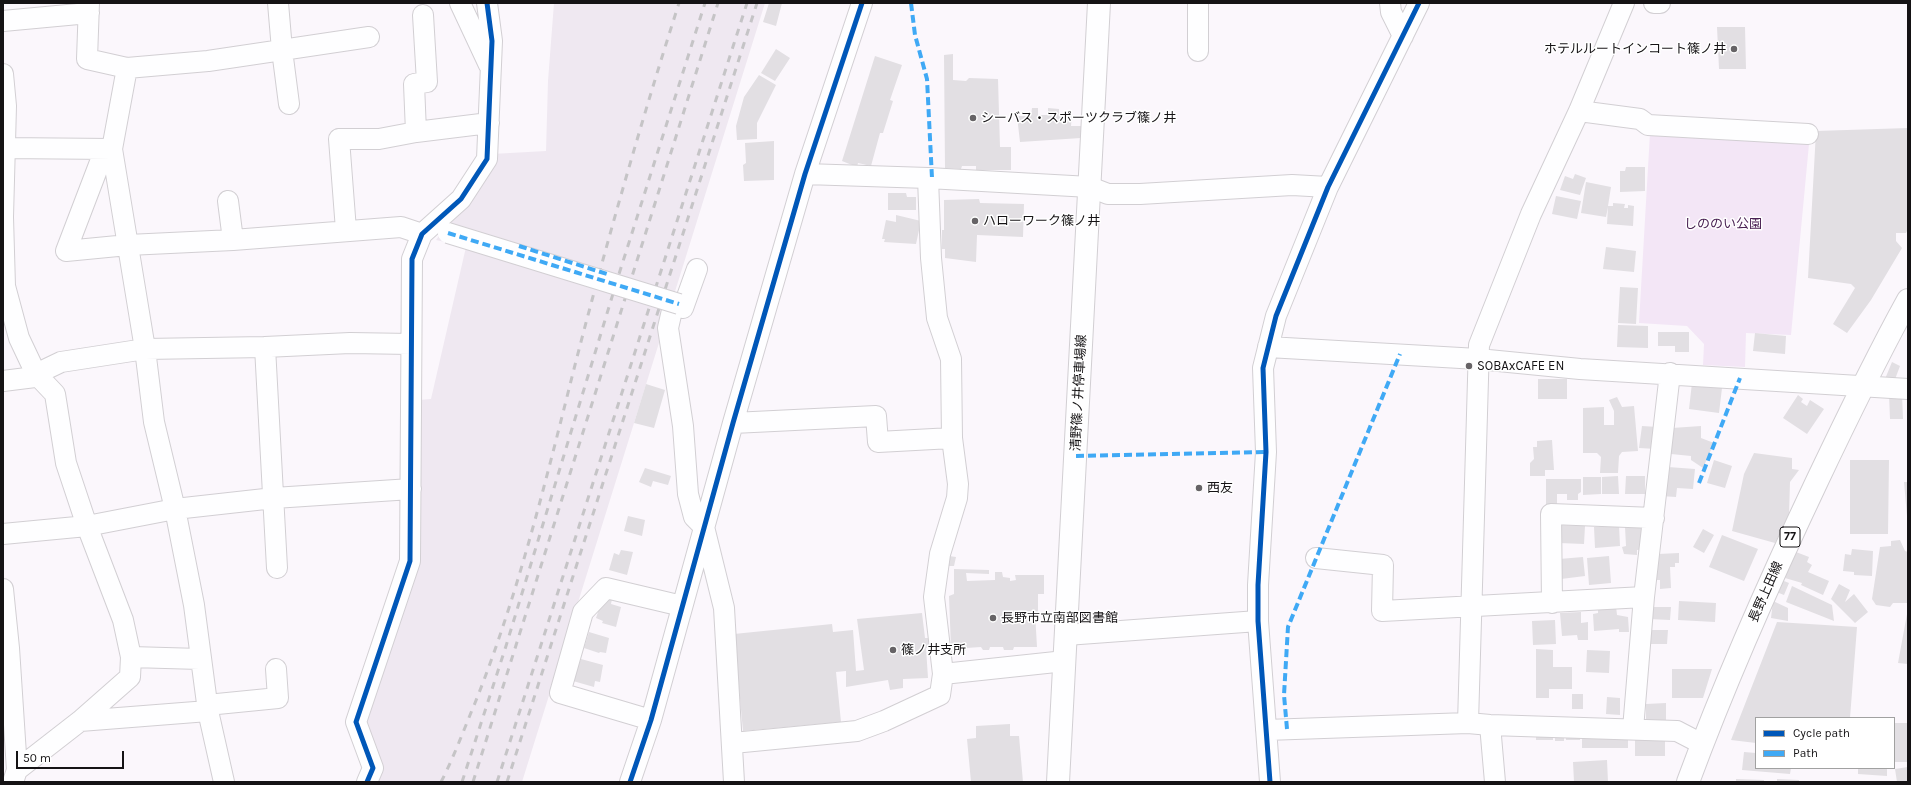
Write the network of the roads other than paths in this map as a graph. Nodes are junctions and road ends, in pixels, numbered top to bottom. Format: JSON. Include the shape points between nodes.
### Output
{"nodes":[{"id":1,"x":278,"y":3,"type":"edge"},
{"id":2,"x":460,"y":3,"type":"edge"},
{"id":3,"x":487,"y":3,"type":"edge"},
{"id":4,"x":862,"y":3,"type":"edge"},
{"id":5,"x":1099,"y":3,"type":"edge"},
{"id":6,"x":1198,"y":3,"type":"edge"},
{"id":7,"x":1390,"y":3,"type":"edge"},
{"id":8,"x":1418,"y":3,"type":"edge"},
{"id":9,"x":1624,"y":3,"type":"edge"},
{"id":10,"x":1654,"y":3,"type":"edge"},
{"id":11,"x":1660,"y":3,"type":"edge"},
{"id":12,"x":89,"y":8,"type":"edge"},
{"id":13,"x":423,"y":15,"type":"dead end"},
{"id":14,"x":3,"y":21,"type":"edge"},
{"id":15,"x":1403,"y":36,"type":"junction"},
{"id":16,"x":369,"y":37,"type":"dead end"},
{"id":17,"x":282,"y":50,"type":"junction"},
{"id":18,"x":1198,"y":51,"type":"dead end"},
{"id":19,"x":490,"y":67,"type":"junction"},
{"id":20,"x":127,"y":68,"type":"junction"},
{"id":21,"x":3,"y":74,"type":"edge"},
{"id":22,"x":289,"y":104,"type":"dead end"},
{"id":23,"x":1579,"y":111,"type":"junction"},
{"id":24,"x":489,"y":123,"type":"junction"},
{"id":25,"x":416,"y":132,"type":"junction"},
{"id":26,"x":1808,"y":134,"type":"dead end"},
{"id":27,"x":3,"y":148,"type":"edge"},
{"id":28,"x":109,"y":149,"type":"junction"},
{"id":29,"x":805,"y":174,"type":"junction"},
{"id":30,"x":928,"y":178,"type":"junction"},
{"id":31,"x":1090,"y":187,"type":"junction"},
{"id":32,"x":1328,"y":187,"type":"junction"},
{"id":33,"x":228,"y":201,"type":"dead end"},
{"id":34,"x":346,"y":230,"type":"junction"},
{"id":35,"x":448,"y":233,"type":"dead end"},
{"id":36,"x":422,"y":234,"type":"junction"},
{"id":37,"x":232,"y":240,"type":"junction"},
{"id":38,"x":128,"y":245,"type":"junction"},
{"id":39,"x":519,"y":246,"type":"dead end"},
{"id":40,"x":697,"y":269,"type":"dead end"},
{"id":41,"x":610,"y":275,"type":"dead end"},
{"id":42,"x":1908,"y":300,"type":"edge"},
{"id":43,"x":679,"y":304,"type":"dead end"},
{"id":44,"x":411,"y":344,"type":"junction"},
{"id":45,"x":265,"y":347,"type":"junction"},
{"id":46,"x":1268,"y":347,"type":"junction"},
{"id":47,"x":145,"y":349,"type":"junction"},
{"id":48,"x":1478,"y":359,"type":"junction"},
{"id":49,"x":1670,"y":373,"type":"junction"},
{"id":50,"x":36,"y":374,"type":"junction"},
{"id":51,"x":3,"y":381,"type":"edge"},
{"id":52,"x":1864,"y":386,"type":"junction"},
{"id":53,"x":1908,"y":389,"type":"edge"},
{"id":54,"x":733,"y":423,"type":"junction"},
{"id":55,"x":952,"y":438,"type":"junction"},
{"id":56,"x":411,"y":489,"type":"junction"},
{"id":57,"x":274,"y":498,"type":"junction"},
{"id":58,"x":175,"y":509,"type":"junction"},
{"id":59,"x":1654,"y":518,"type":"junction"},
{"id":60,"x":87,"y":526,"type":"junction"},
{"id":61,"x":704,"y":527,"type":"junction"},
{"id":62,"x":3,"y":534,"type":"edge"},
{"id":63,"x":1316,"y":558,"type":"dead end"},
{"id":64,"x":277,"y":568,"type":"dead end"},
{"id":65,"x":3,"y":589,"type":"edge"},
{"id":66,"x":1644,"y":597,"type":"junction"},
{"id":67,"x":1552,"y":603,"type":"junction"},
{"id":68,"x":682,"y":606,"type":"junction"},
{"id":69,"x":1472,"y":606,"type":"junction"},
{"id":70,"x":1258,"y":621,"type":"junction"},
{"id":71,"x":1066,"y":635,"type":"junction"},
{"id":72,"x":131,"y":657,"type":"junction"},
{"id":73,"x":200,"y":659,"type":"junction"},
{"id":74,"x":1066,"y":661,"type":"junction"},
{"id":75,"x":276,"y":669,"type":"dead end"},
{"id":76,"x":943,"y":674,"type":"junction"},
{"id":77,"x":208,"y":708,"type":"junction"},
{"id":78,"x":651,"y":720,"type":"junction"},
{"id":79,"x":80,"y":721,"type":"junction"},
{"id":80,"x":1468,"y":723,"type":"junction"},
{"id":81,"x":1490,"y":725,"type":"junction"},
{"id":82,"x":1633,"y":729,"type":"junction"},
{"id":83,"x":1266,"y":730,"type":"junction"},
{"id":84,"x":732,"y":743,"type":"junction"},
{"id":85,"x":1702,"y":744,"type":"junction"},
{"id":86,"x":15,"y":776,"type":"edge"},
{"id":87,"x":224,"y":782,"type":"edge"},
{"id":88,"x":367,"y":782,"type":"edge"},
{"id":89,"x":630,"y":782,"type":"edge"},
{"id":90,"x":734,"y":782,"type":"edge"},
{"id":91,"x":1058,"y":782,"type":"edge"},
{"id":92,"x":1270,"y":782,"type":"edge"},
{"id":93,"x":1495,"y":782,"type":"edge"},
{"id":94,"x":1688,"y":782,"type":"edge"}],
"edges":[{"from":1,"to":17,"type":"street"},
{"from":2,"to":19,"type":"street"},
{"from":3,"to":19,"type":"street","via":[[492,41]]},
{"from":4,"to":29,"type":"street"},
{"from":5,"to":31,"type":"main road","name":"清野篠ノ井停車場線"},
{"from":6,"to":18,"type":"street"},
{"from":7,"to":15,"type":"street","via":[[1391,12]]},
{"from":8,"to":15,"type":"street"},
{"from":9,"to":23,"type":"street"},
{"from":10,"to":11,"type":"street"},
{"from":12,"to":14,"type":"street"},
{"from":12,"to":20,"type":"street","via":[[87,59]]},
{"from":13,"to":25,"type":"street","via":[[427,82],[414,84]]},
{"from":15,"to":32,"type":"street"},
{"from":16,"to":17,"type":"street"},
{"from":17,"to":20,"type":"street","via":[[208,61]]},
{"from":17,"to":22,"type":"street"},
{"from":19,"to":24,"type":"street"},
{"from":20,"to":28,"type":"street"},
{"from":21,"to":27,"type":"street","via":[[6,106]]},
{"from":23,"to":26,"type":"street","via":[[1640,119],[1648,125]]},
{"from":23,"to":48,"type":"street","via":[[1531,214],[1479,344]]},
{"from":24,"to":25,"type":"street"},
{"from":24,"to":36,"type":"street","via":[[487,159],[461,199]]},
{"from":25,"to":34,"type":"street","via":[[379,139],[340,139]]},
{"from":27,"to":28,"type":"street"},
{"from":27,"to":50,"type":"street","via":[[5,286],[19,338]]},
{"from":28,"to":38,"type":"street"},
{"from":28,"to":38,"type":"street","via":[[66,251]]},
{"from":29,"to":30,"type":"street"},
{"from":29,"to":54,"type":"street"},
{"from":30,"to":31,"type":"street"},
{"from":30,"to":55,"type":"street","via":[[931,258],[937,318],[951,359]]},
{"from":31,"to":32,"type":"street","via":[[1108,194],[1292,185]]},
{"from":31,"to":71,"type":"main road","name":"清野篠ノ井停車場線"},
{"from":32,"to":46,"type":"street","via":[[1276,316]]},
{"from":33,"to":37,"type":"street"},
{"from":34,"to":36,"type":"street","via":[[401,228]]},
{"from":34,"to":37,"type":"street"},
{"from":35,"to":43,"type":"street","bridge":true},
{"from":36,"to":44,"type":"street","via":[[412,259]]},
{"from":37,"to":38,"type":"street"},
{"from":38,"to":47,"type":"street"},
{"from":39,"to":41,"type":"street"},
{"from":40,"to":61,"type":"street","via":[[682,308],[673,306],[668,328],[683,426],[688,494],[694,516]]},
{"from":42,"to":52,"type":"main road","name":"長野上田線","number":"77"},
{"from":44,"to":45,"type":"street","via":[[350,343]]},
{"from":44,"to":56,"type":"street"},
{"from":45,"to":47,"type":"street"},
{"from":45,"to":57,"type":"street"},
{"from":46,"to":48,"type":"street"},
{"from":46,"to":70,"type":"street","via":[[1263,368],[1266,452]]},
{"from":47,"to":50,"type":"street","via":[[61,362]]},
{"from":47,"to":58,"type":"street","via":[[154,422]]},
{"from":48,"to":49,"type":"street"},
{"from":48,"to":69,"type":"street"},
{"from":49,"to":52,"type":"street"},
{"from":49,"to":59,"type":"street"},
{"from":50,"to":51,"type":"street","via":[[35,377]]},
{"from":50,"to":60,"type":"street","via":[[55,394],[66,463]]},
{"from":52,"to":53,"type":"street"},
{"from":52,"to":85,"type":"main road","name":"長野上田線","number":"77","via":[[1780,559]]},
{"from":54,"to":55,"type":"street","via":[[876,416],[878,442]]},
{"from":54,"to":61,"type":"street"},
{"from":55,"to":76,"type":"street","via":[[958,484],[957,498],[940,554],[934,597]]},
{"from":56,"to":57,"type":"street"},
{"from":56,"to":88,"type":"street","via":[[410,561],[356,722],[373,768]]},
{"from":57,"to":58,"type":"street"},
{"from":57,"to":64,"type":"street"},
{"from":58,"to":60,"type":"street"},
{"from":58,"to":73,"type":"street","via":[[194,605]]},
{"from":59,"to":66,"type":"street"},
{"from":59,"to":67,"type":"street","via":[[1550,514]]},
{"from":60,"to":62,"type":"street"},
{"from":60,"to":72,"type":"street","via":[[123,620]]},
{"from":61,"to":68,"type":"street"},
{"from":61,"to":84,"type":"street","via":[[724,608]]},
{"from":63,"to":69,"type":"street","via":[[1384,565],[1382,611]]},
{"from":65,"to":86,"type":"street","via":[[9,648]]},
{"from":66,"to":67,"type":"street"},
{"from":66,"to":82,"type":"street"},
{"from":67,"to":69,"type":"street"},
{"from":68,"to":78,"type":"street"},
{"from":68,"to":78,"type":"street","via":[[606,588],[583,612],[560,693]]},
{"from":69,"to":80,"type":"street"},
{"from":70,"to":71,"type":"street"},
{"from":70,"to":83,"type":"street"},
{"from":71,"to":74,"type":"main road","name":"清野篠ノ井停車場線"},
{"from":72,"to":73,"type":"street"},
{"from":72,"to":79,"type":"street","via":[[130,677]]},
{"from":73,"to":77,"type":"street"},
{"from":74,"to":76,"type":"street"},
{"from":74,"to":91,"type":"main road","name":"清野篠ノ井停車場線"},
{"from":75,"to":77,"type":"street","via":[[278,698]]},
{"from":76,"to":84,"type":"street","via":[[940,695],[857,731]]},
{"from":77,"to":79,"type":"street"},
{"from":77,"to":87,"type":"street"},
{"from":78,"to":89,"type":"street"},
{"from":79,"to":86,"type":"street"},
{"from":80,"to":81,"type":"street"},
{"from":80,"to":83,"type":"street"},
{"from":81,"to":82,"type":"street"},
{"from":81,"to":93,"type":"street"},
{"from":82,"to":85,"type":"street","via":[[1677,731]]},
{"from":83,"to":92,"type":"street"},
{"from":84,"to":90,"type":"street"},
{"from":85,"to":94,"type":"main road","name":"長野上田線","number":"77"}]}
